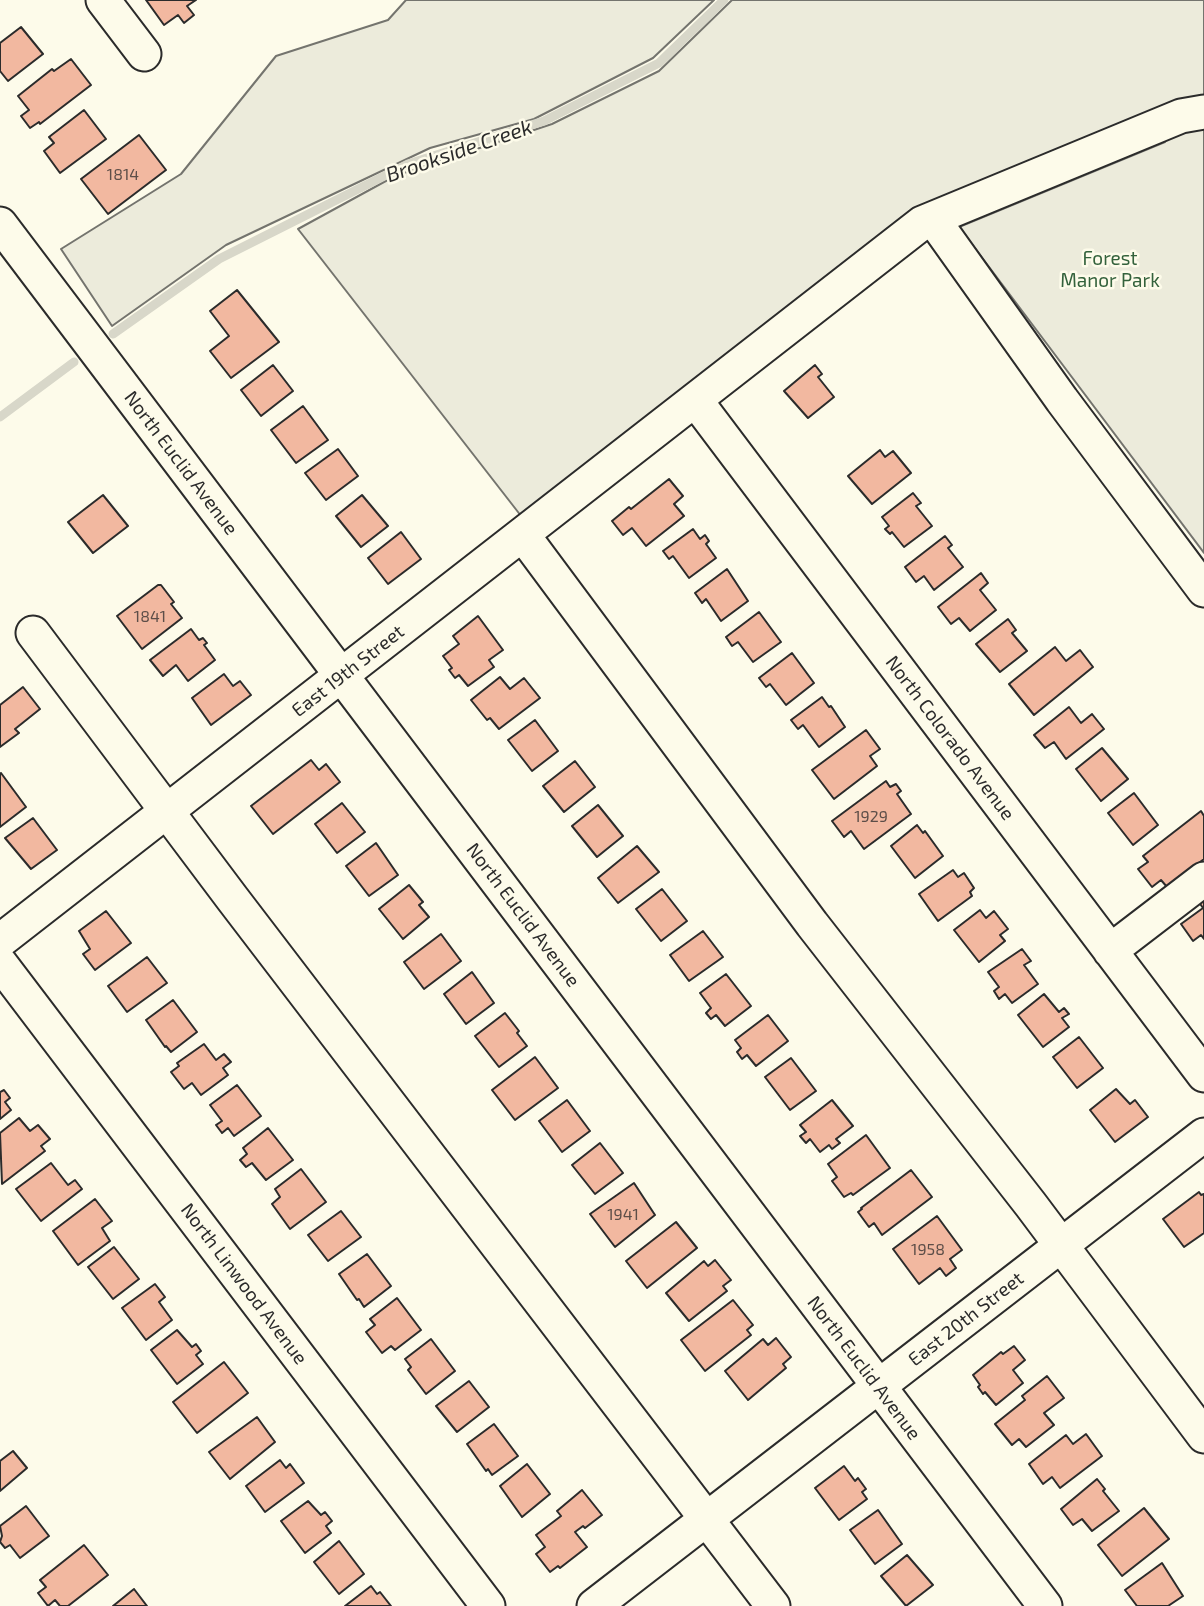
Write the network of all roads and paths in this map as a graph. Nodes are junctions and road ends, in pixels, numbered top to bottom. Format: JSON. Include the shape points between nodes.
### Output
{"nodes":[{"id":1,"x":103,"y":0,"type":"edge"},
{"id":2,"x":144,"y":54,"type":"dead end"},
{"id":3,"x":1204,"y":113,"type":"edge"},
{"id":4,"x":933,"y":219,"type":"junction"},
{"id":5,"x":0,"y":224,"type":"edge"},
{"id":6,"x":696,"y":401,"type":"junction"},
{"id":7,"x":523,"y":535,"type":"junction"},
{"id":8,"x":1204,"y":590,"type":"edge"},
{"id":9,"x":33,"y":633,"type":"dead end"},
{"id":10,"x":342,"y":676,"type":"junction"},
{"id":11,"x":167,"y":811,"type":"junction"},
{"id":12,"x":1204,"y":879,"type":"edge"},
{"id":13,"x":0,"y":941,"type":"edge"},
{"id":14,"x":1110,"y":951,"type":"junction"},
{"id":15,"x":0,"y":963,"type":"edge"},
{"id":16,"x":1204,"y":1075,"type":"edge"},
{"id":17,"x":1204,"y":1135,"type":"edge"},
{"id":18,"x":1062,"y":1245,"type":"junction"},
{"id":19,"x":878,"y":1387,"type":"junction"},
{"id":20,"x":1204,"y":1437,"type":"edge"},
{"id":21,"x":706,"y":1519,"type":"junction"},
{"id":22,"x":488,"y":1606,"type":"edge"},
{"id":23,"x":594,"y":1606,"type":"edge"},
{"id":24,"x":773,"y":1606,"type":"edge"},
{"id":25,"x":1045,"y":1606,"type":"edge"}],
"edges":[{"from":1,"to":2,"type":"street"},
{"from":3,"to":4,"type":"street","name":"East 19th Street","via":[[1181,116]]},
{"from":4,"to":6,"type":"street","name":"East 19th Street","via":[[922,223]]},
{"from":4,"to":8,"type":"street"},
{"from":5,"to":10,"type":"street","name":"North Euclid Avenue"},
{"from":6,"to":7,"type":"street","name":"East 19th Street"},
{"from":6,"to":14,"type":"street","name":"North Colorado Avenue"},
{"from":7,"to":10,"type":"street","name":"East 19th Street"},
{"from":7,"to":18,"type":"street","via":[[820,935]]},
{"from":9,"to":11,"type":"street"},
{"from":10,"to":11,"type":"street","name":"East 19th Street"},
{"from":10,"to":19,"type":"street","name":"North Euclid Avenue"},
{"from":11,"to":13,"type":"street","name":"East 19th Street"},
{"from":11,"to":21,"type":"street"},
{"from":12,"to":14,"type":"street"},
{"from":14,"to":16,"type":"street","name":"North Colorado Avenue"},
{"from":15,"to":22,"type":"street","name":"North Linwood Avenue"},
{"from":17,"to":18,"type":"street","name":"East 20th Street"},
{"from":18,"to":19,"type":"street","name":"East 20th Street"},
{"from":18,"to":20,"type":"street"},
{"from":19,"to":21,"type":"street","name":"East 20th Street"},
{"from":19,"to":25,"type":"street","name":"North Euclid Avenue"},
{"from":21,"to":23,"type":"street","name":"East 20th Street"},
{"from":21,"to":24,"type":"street"}]}
